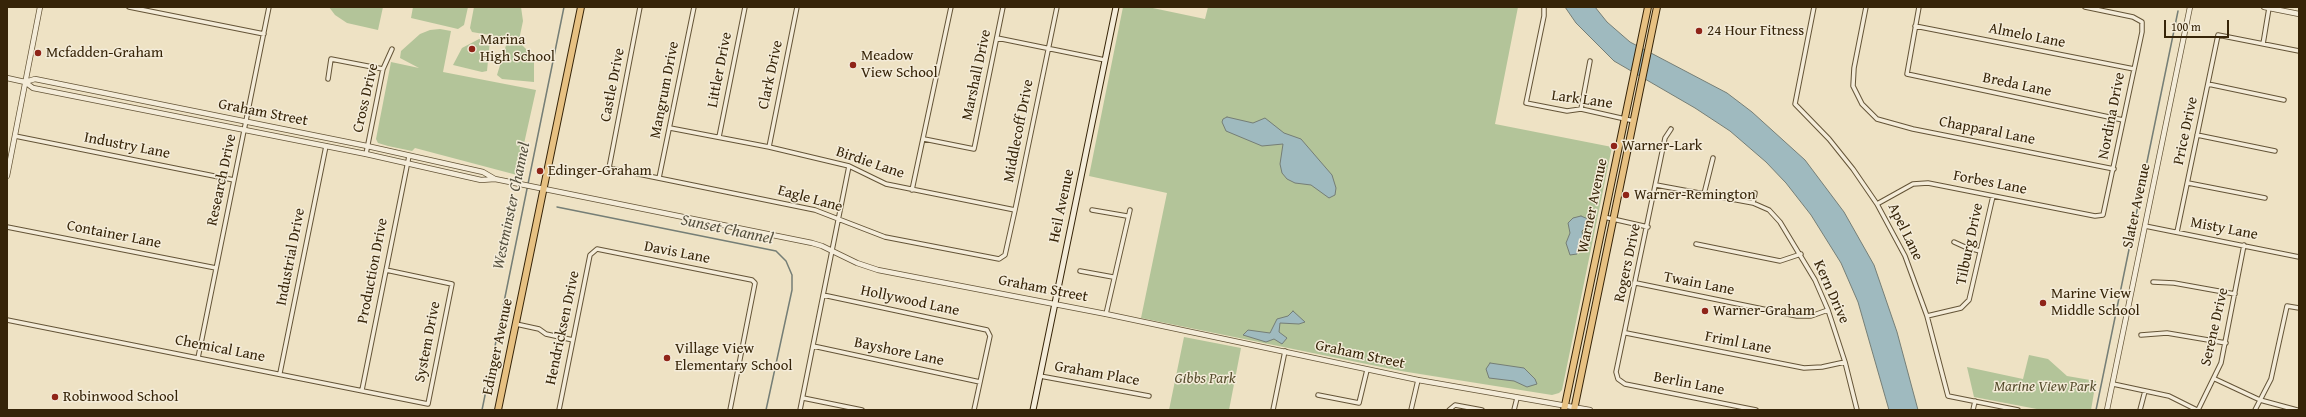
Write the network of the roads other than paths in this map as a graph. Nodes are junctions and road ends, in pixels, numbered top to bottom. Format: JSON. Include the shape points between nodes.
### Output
{"nodes":[{"id":1,"x":40,"y":7,"type":"edge"},
{"id":2,"x":128,"y":7,"type":"edge"},
{"id":3,"x":269,"y":7,"type":"edge"},
{"id":4,"x":581,"y":7,"type":"edge"},
{"id":5,"x":640,"y":7,"type":"edge"},
{"id":6,"x":694,"y":7,"type":"edge"},
{"id":7,"x":745,"y":7,"type":"edge"},
{"id":8,"x":798,"y":7,"type":"edge"},
{"id":9,"x":951,"y":7,"type":"edge"},
{"id":10,"x":1004,"y":7,"type":"edge"},
{"id":11,"x":1056,"y":7,"type":"edge"},
{"id":12,"x":1116,"y":7,"type":"edge"},
{"id":13,"x":1544,"y":7,"type":"edge"},
{"id":14,"x":1648,"y":7,"type":"edge"},
{"id":15,"x":1657,"y":7,"type":"edge"},
{"id":16,"x":1814,"y":7,"type":"edge"},
{"id":17,"x":1866,"y":7,"type":"edge"},
{"id":18,"x":1919,"y":7,"type":"edge"},
{"id":19,"x":2085,"y":7,"type":"edge"},
{"id":20,"x":2190,"y":7,"type":"edge"},
{"id":21,"x":2266,"y":8,"type":"edge"},
{"id":22,"x":2299,"y":14,"type":"edge"},
{"id":23,"x":1915,"y":26,"type":"junction"},
{"id":24,"x":1644,"y":28,"type":"junction"},
{"id":25,"x":264,"y":34,"type":"junction"},
{"id":26,"x":997,"y":38,"type":"junction"},
{"id":27,"x":2262,"y":44,"type":"junction"},
{"id":28,"x":1048,"y":48,"type":"junction"},
{"id":29,"x":392,"y":49,"type":"dead end"},
{"id":30,"x":2299,"y":51,"type":"edge"},
{"id":31,"x":1649,"y":52,"type":"junction"},
{"id":32,"x":1105,"y":60,"type":"junction"},
{"id":33,"x":1590,"y":62,"type":"dead end"},
{"id":34,"x":383,"y":69,"type":"junction"},
{"id":35,"x":2134,"y":70,"type":"junction"},
{"id":36,"x":7,"y":78,"type":"edge"},
{"id":37,"x":328,"y":78,"type":"dead end"},
{"id":38,"x":25,"y":82,"type":"junction"},
{"id":39,"x":2208,"y":84,"type":"junction"},
{"id":40,"x":138,"y":100,"type":"junction"},
{"id":41,"x":2284,"y":100,"type":"dead end"},
{"id":42,"x":136,"y":108,"type":"junction"},
{"id":43,"x":1581,"y":109,"type":"junction"},
{"id":44,"x":1625,"y":119,"type":"junction"},
{"id":45,"x":2123,"y":120,"type":"junction"},
{"id":46,"x":1634,"y":121,"type":"junction"},
{"id":47,"x":246,"y":122,"type":"junction"},
{"id":48,"x":670,"y":128,"type":"junction"},
{"id":49,"x":1671,"y":129,"type":"dead end"},
{"id":50,"x":245,"y":130,"type":"junction"},
{"id":51,"x":2197,"y":135,"type":"junction"},
{"id":52,"x":15,"y":136,"type":"junction"},
{"id":53,"x":719,"y":138,"type":"junction"},
{"id":54,"x":924,"y":139,"type":"junction"},
{"id":55,"x":326,"y":146,"type":"junction"},
{"id":56,"x":368,"y":146,"type":"junction"},
{"id":57,"x":769,"y":148,"type":"junction"},
{"id":58,"x":2275,"y":151,"type":"dead end"},
{"id":59,"x":366,"y":154,"type":"junction"},
{"id":60,"x":409,"y":156,"type":"junction"},
{"id":61,"x":1713,"y":158,"type":"dead end"},
{"id":62,"x":406,"y":163,"type":"junction"},
{"id":63,"x":849,"y":166,"type":"junction"},
{"id":64,"x":609,"y":168,"type":"joint"},
{"id":65,"x":2114,"y":169,"type":"junction"},
{"id":66,"x":7,"y":176,"type":"edge"},
{"id":67,"x":659,"y":178,"type":"junction"},
{"id":68,"x":495,"y":179,"type":"junction"},
{"id":69,"x":234,"y":180,"type":"junction"},
{"id":70,"x":2188,"y":183,"type":"junction"},
{"id":71,"x":1656,"y":185,"type":"junction"},
{"id":72,"x":543,"y":189,"type":"junction"},
{"id":73,"x":912,"y":190,"type":"junction"},
{"id":74,"x":1755,"y":193,"type":"dead end"},
{"id":75,"x":1704,"y":194,"type":"junction"},
{"id":76,"x":1993,"y":196,"type":"junction"},
{"id":77,"x":2265,"y":198,"type":"dead end"},
{"id":78,"x":1753,"y":203,"type":"junction"},
{"id":79,"x":1877,"y":204,"type":"junction"},
{"id":80,"x":1015,"y":210,"type":"junction"},
{"id":81,"x":1092,"y":210,"type":"dead end"},
{"id":82,"x":1130,"y":210,"type":"dead end"},
{"id":83,"x":2103,"y":215,"type":"joint"},
{"id":84,"x":1127,"y":216,"type":"junction"},
{"id":85,"x":1604,"y":217,"type":"junction"},
{"id":86,"x":838,"y":218,"type":"junction"},
{"id":87,"x":1615,"y":220,"type":"junction"},
{"id":88,"x":2145,"y":226,"type":"junction"},
{"id":89,"x":7,"y":227,"type":"edge"},
{"id":90,"x":1648,"y":227,"type":"junction"},
{"id":91,"x":2177,"y":232,"type":"junction"},
{"id":92,"x":1954,"y":242,"type":"dead end"},
{"id":93,"x":1696,"y":244,"type":"dead end"},
{"id":94,"x":2244,"y":245,"type":"junction"},
{"id":95,"x":593,"y":251,"type":"joint"},
{"id":96,"x":831,"y":251,"type":"junction"},
{"id":97,"x":1980,"y":251,"type":"junction"},
{"id":98,"x":1801,"y":254,"type":"junction"},
{"id":99,"x":2299,"y":257,"type":"edge"},
{"id":100,"x":1002,"y":258,"type":"joint"},
{"id":101,"x":216,"y":268,"type":"junction"},
{"id":102,"x":386,"y":270,"type":"junction"},
{"id":103,"x":1080,"y":271,"type":"dead end"},
{"id":104,"x":1114,"y":277,"type":"junction"},
{"id":105,"x":2153,"y":282,"type":"dead end"},
{"id":106,"x":1636,"y":283,"type":"junction"},
{"id":107,"x":2235,"y":294,"type":"junction"},
{"id":108,"x":823,"y":295,"type":"junction"},
{"id":109,"x":1055,"y":304,"type":"junction"},
{"id":110,"x":2299,"y":308,"type":"edge"},
{"id":111,"x":1828,"y":310,"type":"junction"},
{"id":112,"x":1106,"y":314,"type":"junction"},
{"id":113,"x":1928,"y":316,"type":"junction"},
{"id":114,"x":7,"y":320,"type":"edge"},
{"id":115,"x":516,"y":324,"type":"junction"},
{"id":116,"x":1626,"y":333,"type":"junction"},
{"id":117,"x":2141,"y":335,"type":"dead end"},
{"id":118,"x":573,"y":340,"type":"junction"},
{"id":119,"x":2226,"y":343,"type":"junction"},
{"id":120,"x":813,"y":346,"type":"junction"},
{"id":121,"x":1285,"y":351,"type":"junction"},
{"id":122,"x":198,"y":358,"type":"junction"},
{"id":123,"x":1845,"y":362,"type":"junction"},
{"id":124,"x":1367,"y":370,"type":"junction"},
{"id":125,"x":280,"y":373,"type":"junction"},
{"id":126,"x":1040,"y":376,"type":"junction"},
{"id":127,"x":1618,"y":379,"type":"joint"},
{"id":128,"x":2215,"y":379,"type":"junction"},
{"id":129,"x":1418,"y":380,"type":"junction"},
{"id":130,"x":980,"y":382,"type":"junction"},
{"id":131,"x":2113,"y":384,"type":"junction"},
{"id":132,"x":362,"y":390,"type":"junction"},
{"id":133,"x":2145,"y":391,"type":"junction"},
{"id":134,"x":1318,"y":394,"type":"dead end"},
{"id":135,"x":1149,"y":396,"type":"dead end"},
{"id":136,"x":803,"y":398,"type":"junction"},
{"id":137,"x":1517,"y":398,"type":"junction"},
{"id":138,"x":2260,"y":400,"type":"junction"},
{"id":139,"x":1975,"y":401,"type":"junction"},
{"id":140,"x":428,"y":404,"type":"joint"},
{"id":141,"x":1564,"y":407,"type":"edge"},
{"id":142,"x":1450,"y":408,"type":"edge"},
{"id":143,"x":1575,"y":408,"type":"edge"},
{"id":144,"x":1737,"y":408,"type":"edge"},
{"id":145,"x":498,"y":410,"type":"edge"},
{"id":146,"x":559,"y":410,"type":"edge"},
{"id":147,"x":730,"y":410,"type":"edge"},
{"id":148,"x":800,"y":410,"type":"edge"},
{"id":149,"x":862,"y":410,"type":"edge"},
{"id":150,"x":974,"y":410,"type":"edge"},
{"id":151,"x":1033,"y":410,"type":"edge"},
{"id":152,"x":1273,"y":410,"type":"edge"},
{"id":153,"x":1412,"y":410,"type":"edge"},
{"id":154,"x":1482,"y":410,"type":"edge"},
{"id":155,"x":1514,"y":410,"type":"edge"},
{"id":156,"x":1590,"y":410,"type":"edge"},
{"id":157,"x":1756,"y":410,"type":"edge"},
{"id":158,"x":1857,"y":410,"type":"edge"},
{"id":159,"x":1973,"y":410,"type":"edge"},
{"id":160,"x":2018,"y":410,"type":"edge"},
{"id":161,"x":2107,"y":410,"type":"edge"},
{"id":162,"x":2140,"y":410,"type":"edge"},
{"id":163,"x":2197,"y":410,"type":"edge"},
{"id":164,"x":2255,"y":410,"type":"edge"},
{"id":165,"x":2297,"y":410,"type":"edge"}],
"edges":[{"from":1,"to":38,"type":"street"},
{"from":2,"to":25,"type":"street"},
{"from":3,"to":25,"type":"street","name":"Research Drive"},
{"from":4,"to":72,"type":"main road","name":"Edinger Avenue"},
{"from":5,"to":64,"type":"street","name":"Castle Drive"},
{"from":6,"to":48,"type":"street","name":"Mangrum Drive"},
{"from":7,"to":53,"type":"street","name":"Littler Drive"},
{"from":8,"to":57,"type":"street","name":"Clark Drive"},
{"from":9,"to":54,"type":"street"},
{"from":10,"to":26,"type":"street","name":"Marshall Drive"},
{"from":11,"to":28,"type":"street","name":"Middlecoff Drive"},
{"from":12,"to":32,"type":"main road","name":"Heil Avenue"},
{"from":13,"to":43,"type":"street","name":"Lark Lane","via":[[1526,103],[1567,111]]},
{"from":14,"to":24,"type":"main road","name":"Warner Avenue"},
{"from":15,"to":31,"type":"main road","name":"Warner Avenue"},
{"from":16,"to":79,"type":"street","name":"Apel Lane","via":[[1795,104],[1829,139]]},
{"from":17,"to":65,"type":"street","name":"Chapparal Lane","via":[[1853,86],[1862,104],[1877,118],[1913,128]]},
{"from":18,"to":23,"type":"street"},
{"from":19,"to":35,"type":"street","name":"Nordina Drive","via":[[2133,16],[2142,22]]},
{"from":20,"to":88,"type":"street","name":"Slater Avenue"},
{"from":21,"to":22,"type":"street"},
{"from":21,"to":27,"type":"street"},
{"from":23,"to":35,"type":"street","name":"Almelo Lane"},
{"from":23,"to":45,"type":"street","name":"Breda Lane","via":[[1907,74]]},
{"from":24,"to":31,"type":"main road","via":[[1647,28],[1648,32]]},
{"from":24,"to":44,"type":"main road","name":"Warner Avenue"},
{"from":25,"to":47,"type":"street","name":"Research Drive"},
{"from":26,"to":28,"type":"street"},
{"from":26,"to":54,"type":"street","name":"Marshall Drive","via":[[974,149]]},
{"from":27,"to":30,"type":"street"},
{"from":27,"to":39,"type":"street","name":"Price Drive","via":[[2218,35]]},
{"from":28,"to":32,"type":"street"},
{"from":28,"to":80,"type":"street","name":"Middlecoff Drive"},
{"from":29,"to":34,"type":"street","name":"Cross Drive"},
{"from":31,"to":46,"type":"main road","name":"Warner Avenue"},
{"from":32,"to":109,"type":"main road","name":"Heil Avenue"},
{"from":33,"to":43,"type":"street"},
{"from":34,"to":37,"type":"street","via":[[331,59]]},
{"from":34,"to":56,"type":"street","name":"Cross Drive"},
{"from":35,"to":45,"type":"street","name":"Nordina Drive"},
{"from":36,"to":38,"type":"street","name":"Graham Street"},
{"from":38,"to":40,"type":"street","name":"Graham Street","via":[[35,79]]},
{"from":38,"to":42,"type":"street","name":"Graham Street","via":[[33,88]]},
{"from":38,"to":52,"type":"street"},
{"from":39,"to":41,"type":"street"},
{"from":39,"to":51,"type":"street","name":"Price Drive"},
{"from":40,"to":42,"type":"street"},
{"from":40,"to":47,"type":"street","name":"Graham Street"},
{"from":42,"to":50,"type":"street","name":"Graham Street"},
{"from":43,"to":44,"type":"street","name":"Lark Lane"},
{"from":44,"to":46,"type":"street","name":"Lark Lane"},
{"from":44,"to":85,"type":"main road","name":"Warner Avenue"},
{"from":45,"to":65,"type":"street","name":"Nordina Drive"},
{"from":46,"to":87,"type":"main road","name":"Warner Avenue"},
{"from":47,"to":50,"type":"street","name":"Research Drive"},
{"from":47,"to":56,"type":"street","name":"Graham Street"},
{"from":48,"to":53,"type":"street","name":"Birdie Lane"},
{"from":48,"to":67,"type":"street","name":"Mangrum Drive"},
{"from":49,"to":71,"type":"street","name":"Rogers Drive","via":[[1665,138]]},
{"from":50,"to":55,"type":"street","name":"Graham Street"},
{"from":50,"to":69,"type":"street","name":"Research Drive"},
{"from":51,"to":58,"type":"street"},
{"from":51,"to":70,"type":"street","name":"Price Drive"},
{"from":52,"to":66,"type":"street"},
{"from":52,"to":69,"type":"street","name":"Industry Lane"},
{"from":53,"to":57,"type":"street","name":"Birdie Lane"},
{"from":54,"to":73,"type":"street"},
{"from":55,"to":59,"type":"street","name":"Graham Street"},
{"from":55,"to":125,"type":"street","name":"Industrial Drive"},
{"from":56,"to":59,"type":"street","name":"Cross Drive"},
{"from":56,"to":60,"type":"street","name":"Graham Street"},
{"from":57,"to":63,"type":"street","name":"Birdie Lane"},
{"from":59,"to":62,"type":"street","name":"Graham Street"},
{"from":60,"to":62,"type":"street","name":"Production Drive"},
{"from":60,"to":68,"type":"street","name":"Graham Street","via":[[483,172]]},
{"from":61,"to":75,"type":"street"},
{"from":62,"to":68,"type":"street","name":"Graham Street","via":[[481,180]]},
{"from":62,"to":102,"type":"street","name":"Production Drive"},
{"from":63,"to":73,"type":"street","name":"Birdie Lane","via":[[886,184]]},
{"from":63,"to":86,"type":"street"},
{"from":64,"to":67,"type":"street","name":"Eagle Lane"},
{"from":65,"to":83,"type":"street","name":"Nordina Drive"},
{"from":67,"to":86,"type":"street","name":"Eagle Lane","via":[[815,210]]},
{"from":68,"to":72,"type":"street","name":"Graham Street"},
{"from":69,"to":101,"type":"street","name":"Research Drive"},
{"from":70,"to":77,"type":"street"},
{"from":70,"to":91,"type":"street","name":"Price Drive"},
{"from":71,"to":75,"type":"street","name":"Kern Drive"},
{"from":71,"to":90,"type":"street","name":"Rogers Drive"},
{"from":72,"to":96,"type":"street","name":"Graham Street","via":[[812,243]]},
{"from":72,"to":115,"type":"main road","name":"Edinger Avenue"},
{"from":73,"to":80,"type":"street","name":"Birdie Lane"},
{"from":74,"to":78,"type":"street"},
{"from":75,"to":78,"type":"street","name":"Kern Drive"},
{"from":76,"to":79,"type":"street","name":"Forbes Lane","via":[[1928,183],[1913,184]]},
{"from":76,"to":83,"type":"street","name":"Forbes Lane","via":[[2095,216]]},
{"from":76,"to":97,"type":"street","name":"Tilburg Drive"},
{"from":78,"to":98,"type":"street","name":"Kern Drive","via":[[1769,210]]},
{"from":79,"to":113,"type":"street","name":"Apel Lane","via":[[1905,256]]},
{"from":80,"to":100,"type":"street","name":"Middlecoff Drive"},
{"from":81,"to":84,"type":"street"},
{"from":82,"to":84,"type":"street"},
{"from":84,"to":104,"type":"street"},
{"from":85,"to":87,"type":"street"},
{"from":85,"to":141,"type":"main road","name":"Warner Avenue"},
{"from":86,"to":96,"type":"street"},
{"from":86,"to":100,"type":"street","name":"Eagle Lane","via":[[885,237]]},
{"from":87,"to":90,"type":"street"},
{"from":87,"to":143,"type":"main road","name":"Warner Avenue"},
{"from":88,"to":91,"type":"street","name":"Misty Lane"},
{"from":88,"to":131,"type":"street","name":"Slater Avenue"},
{"from":89,"to":101,"type":"street","name":"Container Lane"},
{"from":90,"to":106,"type":"street","name":"Rogers Drive"},
{"from":91,"to":94,"type":"street","name":"Misty Lane"},
{"from":92,"to":97,"type":"street"},
{"from":93,"to":98,"type":"street","via":[[1780,261]]},
{"from":94,"to":99,"type":"street","name":"Misty Lane"},
{"from":94,"to":107,"type":"street","name":"Serene Drive"},
{"from":95,"to":118,"type":"street","name":"Hendricksen Drive"},
{"from":95,"to":147,"type":"street","name":"Davis Lane","via":[[752,280],[755,283]]},
{"from":96,"to":108,"type":"street"},
{"from":96,"to":109,"type":"street","name":"Graham Street","via":[[857,264],[878,270]]},
{"from":97,"to":113,"type":"street","name":"Tilburg Drive","via":[[1969,300],[1961,308]]},
{"from":98,"to":111,"type":"street","name":"Kern Drive"},
{"from":101,"to":122,"type":"street","name":"Research Drive"},
{"from":102,"to":132,"type":"street","name":"Production Drive"},
{"from":102,"to":140,"type":"street","name":"System Drive","via":[[452,284]]},
{"from":103,"to":104,"type":"street"},
{"from":104,"to":112,"type":"street"},
{"from":105,"to":107,"type":"street","via":[[2174,283]]},
{"from":106,"to":111,"type":"street","name":"Twain Lane","via":[[1797,316],[1811,316]]},
{"from":106,"to":116,"type":"street","name":"Rogers Drive"},
{"from":107,"to":119,"type":"street","name":"Serene Drive"},
{"from":108,"to":120,"type":"street"},
{"from":108,"to":130,"type":"street","name":"Hollywood Lane","via":[[986,330],[990,333]]},
{"from":109,"to":112,"type":"street","name":"Graham Street"},
{"from":109,"to":126,"type":"main road","name":"Heil Avenue"},
{"from":110,"to":138,"type":"street","via":[[2287,306],[2271,379]]},
{"from":111,"to":123,"type":"street","name":"Kern Drive"},
{"from":112,"to":121,"type":"street","name":"Graham Street"},
{"from":113,"to":139,"type":"street","name":"Apel Lane","via":[[1948,396]]},
{"from":114,"to":122,"type":"street","name":"Chemical Lane"},
{"from":115,"to":118,"type":"street"},
{"from":115,"to":145,"type":"main road","name":"Edinger Avenue"},
{"from":116,"to":123,"type":"street","name":"Friml Lane","via":[[1804,368]]},
{"from":116,"to":127,"type":"street","name":"Rogers Drive","via":[[1616,372]]},
{"from":117,"to":119,"type":"street","via":[[2167,333]]},
{"from":118,"to":146,"type":"street","name":"Hendricksen Drive"},
{"from":119,"to":128,"type":"street","name":"Serene Drive"},
{"from":120,"to":130,"type":"street","name":"Bayshore Lane"},
{"from":120,"to":136,"type":"street"},
{"from":121,"to":124,"type":"street","name":"Graham Street"},
{"from":121,"to":152,"type":"street"},
{"from":122,"to":125,"type":"street","name":"Chemical Lane"},
{"from":123,"to":158,"type":"street","name":"Kern Drive"},
{"from":124,"to":129,"type":"street","name":"Graham Street"},
{"from":124,"to":134,"type":"street","via":[[1359,403]]},
{"from":125,"to":132,"type":"street","name":"Chemical Lane"},
{"from":126,"to":135,"type":"street","name":"Graham Place"},
{"from":126,"to":151,"type":"main road","name":"Heil Avenue"},
{"from":127,"to":144,"type":"street","name":"Berlin Lane","via":[[1625,384]]},
{"from":128,"to":138,"type":"street"},
{"from":128,"to":163,"type":"street","name":"Serene Drive"},
{"from":129,"to":137,"type":"street","name":"Graham Street"},
{"from":129,"to":153,"type":"street"},
{"from":130,"to":150,"type":"street"},
{"from":131,"to":133,"type":"street"},
{"from":131,"to":161,"type":"street","name":"Slater Avenue"},
{"from":132,"to":140,"type":"street","name":"Chemical Lane"},
{"from":133,"to":162,"type":"street"},
{"from":133,"to":163,"type":"street","via":[[2169,396]]},
{"from":136,"to":148,"type":"street"},
{"from":136,"to":149,"type":"street"},
{"from":137,"to":141,"type":"street","name":"Graham Street"},
{"from":137,"to":155,"type":"street"},
{"from":138,"to":164,"type":"street"},
{"from":138,"to":165,"type":"street"},
{"from":139,"to":159,"type":"street"},
{"from":139,"to":160,"type":"street"},
{"from":141,"to":143,"type":"street","name":"Graham Street"},
{"from":142,"to":154,"type":"street","via":[[1455,405]]},
{"from":143,"to":156,"type":"street","name":"Graham Street"},
{"from":144,"to":157,"type":"street","name":"Berlin Lane"}]}
